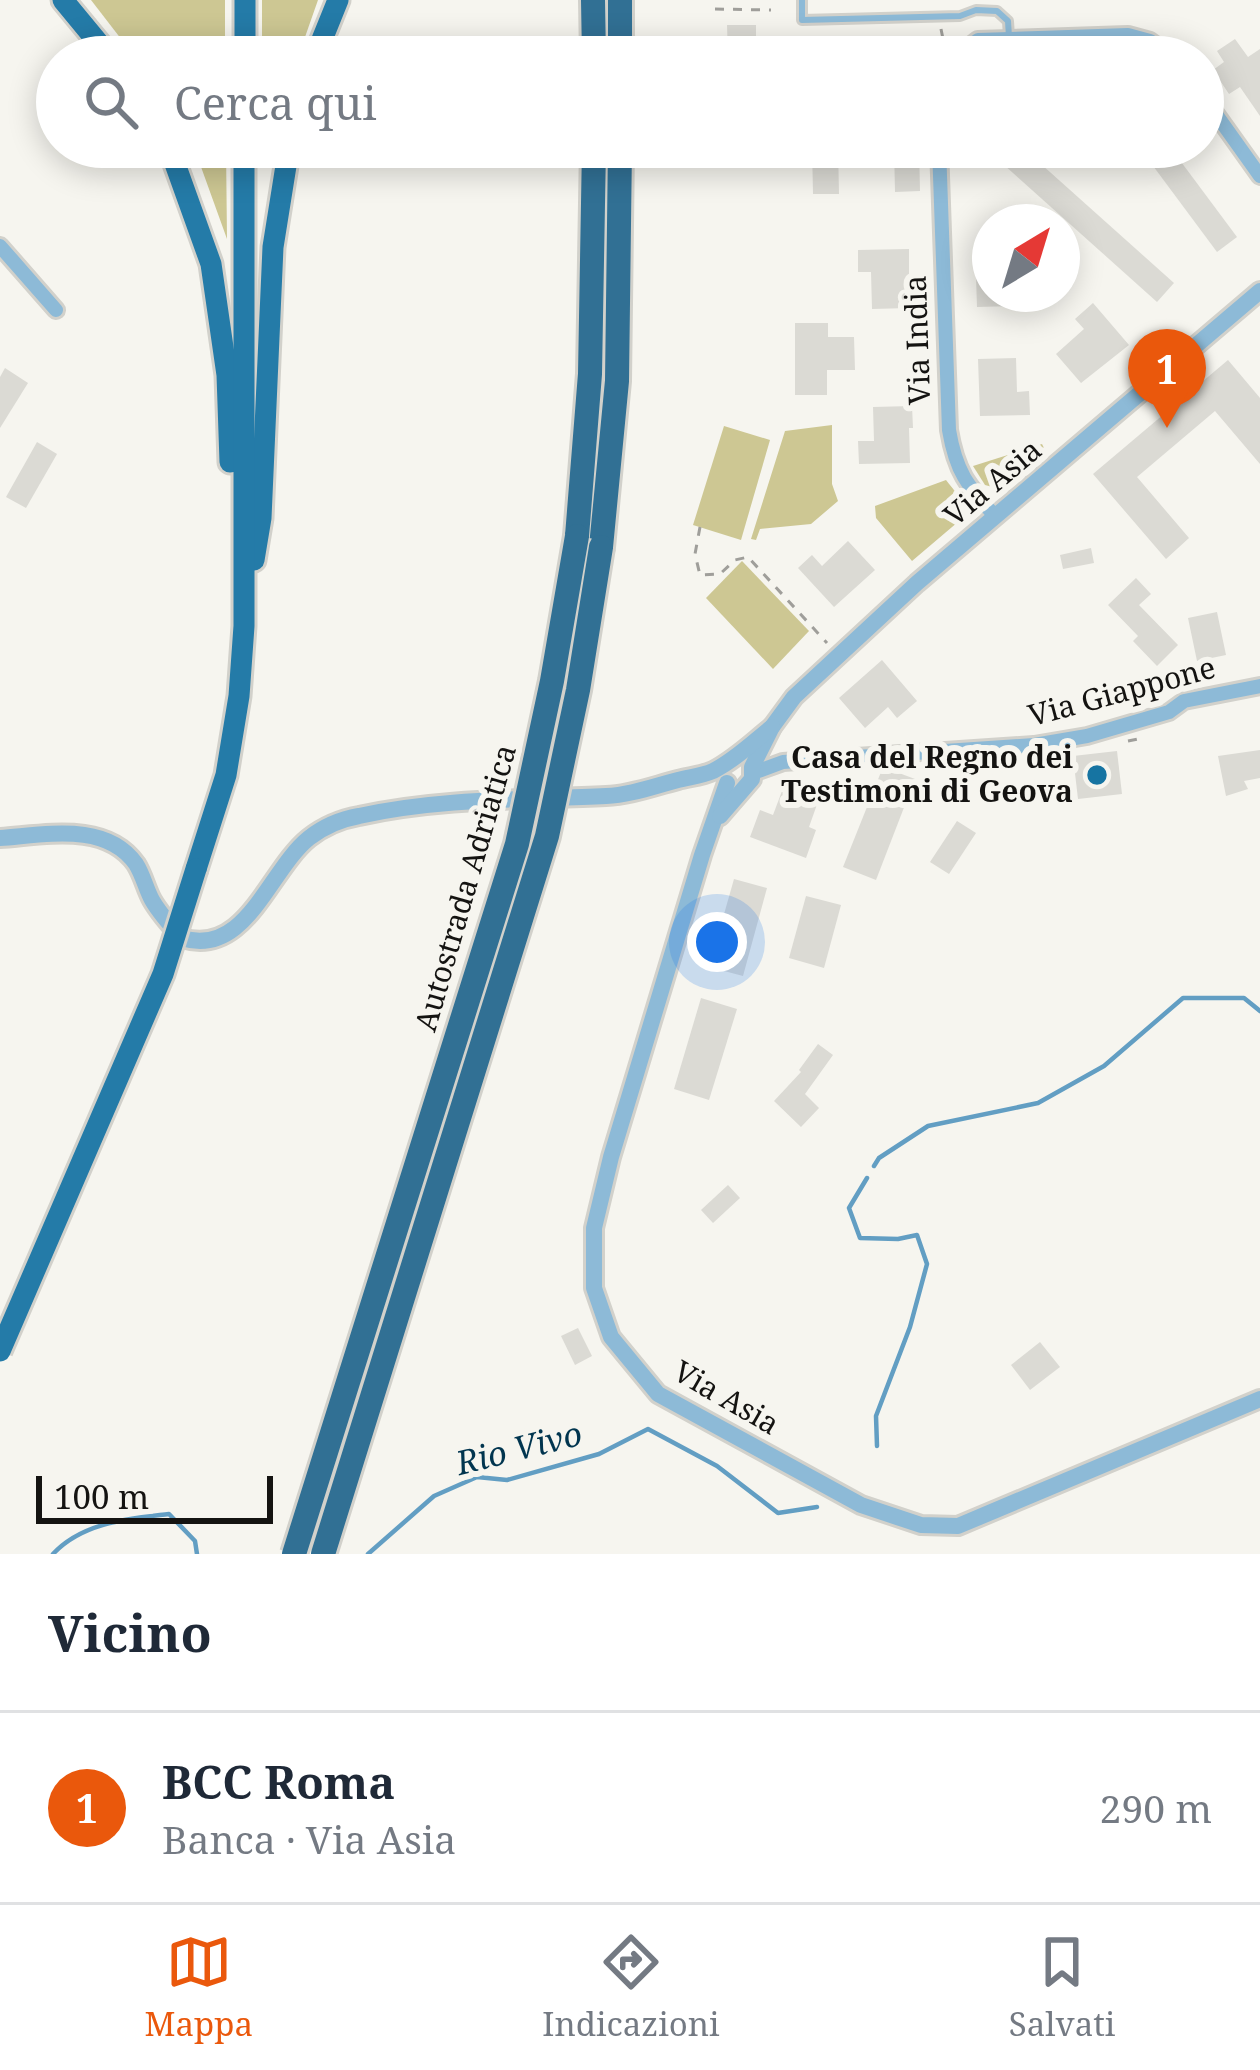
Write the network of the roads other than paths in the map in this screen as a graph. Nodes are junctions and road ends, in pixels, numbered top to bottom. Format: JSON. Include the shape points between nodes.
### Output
{"nodes":[{"id":1,"x":63,"y":0,"type":"edge"},
{"id":2,"x":244,"y":0,"type":"edge"},
{"id":3,"x":338,"y":0,"type":"edge"},
{"id":4,"x":593,"y":0,"type":"edge"},
{"id":5,"x":620,"y":0,"type":"edge"},
{"id":6,"x":802,"y":0,"type":"edge"},
{"id":7,"x":93,"y":36,"type":"edge"},
{"id":8,"x":244,"y":36,"type":"edge"},
{"id":9,"x":324,"y":36,"type":"edge"},
{"id":10,"x":594,"y":36,"type":"edge"},
{"id":11,"x":620,"y":36,"type":"edge"},
{"id":12,"x":1009,"y":36,"type":"edge"},
{"id":13,"x":1068,"y":36,"type":"edge"},
{"id":14,"x":1132,"y":36,"type":"edge"},
{"id":15,"x":1224,"y":125,"type":"edge"},
{"id":16,"x":177,"y":168,"type":"edge"},
{"id":17,"x":244,"y":168,"type":"edge"},
{"id":18,"x":286,"y":168,"type":"edge"},
{"id":19,"x":594,"y":168,"type":"edge"},
{"id":20,"x":620,"y":168,"type":"edge"},
{"id":21,"x":940,"y":168,"type":"edge"},
{"id":22,"x":1260,"y":176,"type":"edge"},
{"id":23,"x":0,"y":246,"type":"edge"},
{"id":24,"x":1260,"y":292,"type":"edge"},
{"id":25,"x":56,"y":310,"type":"dead end"},
{"id":26,"x":994,"y":516,"type":"junction"},
{"id":27,"x":244,"y":626,"type":"junction"},
{"id":28,"x":1260,"y":686,"type":"edge"},
{"id":29,"x":772,"y":727,"type":"junction"},
{"id":30,"x":762,"y":747,"type":"junction"},
{"id":31,"x":783,"y":762,"type":"junction"},
{"id":32,"x":724,"y":770,"type":"junction"},
{"id":33,"x":751,"y":775,"type":"junction"},
{"id":34,"x":715,"y":821,"type":"junction"},
{"id":35,"x":0,"y":838,"type":"edge"},
{"id":36,"x":0,"y":1351,"type":"edge"},
{"id":37,"x":1260,"y":1399,"type":"edge"},
{"id":38,"x":294,"y":1554,"type":"edge"},
{"id":39,"x":323,"y":1554,"type":"edge"}],
"edges":[{"from":1,"to":7,"type":"highway"},
{"from":2,"to":8,"type":"highway"},
{"from":3,"to":9,"type":"highway"},
{"from":4,"to":10,"type":"highway"},
{"from":5,"to":11,"type":"highway"},
{"from":6,"to":12,"type":"lane","via":[[802,20],[998,11]]},
{"from":13,"to":14,"type":"street"},
{"from":15,"to":22,"type":"street"},
{"from":16,"to":27,"type":"highway","via":[[212,264],[227,375],[235,601]]},
{"from":17,"to":27,"type":"highway"},
{"from":18,"to":27,"type":"highway","via":[[273,248],[261,518]]},
{"from":19,"to":38,"type":"highway","name":"Autostrada Adriatica","bridge":true,"via":[[577,536],[517,844]]},
{"from":20,"to":39,"type":"highway","name":"Autostrada Adriatica","bridge":true,"via":[[617,381],[601,547],[548,836]]},
{"from":21,"to":26,"type":"street","name":"Via India","via":[[949,430],[954,460]]},
{"from":23,"to":25,"type":"street"},
{"from":24,"to":26,"type":"street","name":"Via Asia"},
{"from":26,"to":29,"type":"street","name":"Via Asia","via":[[838,655]]},
{"from":27,"to":36,"type":"highway","bridge":true,"via":[[226,775],[163,974]]},
{"from":28,"to":31,"type":"street","name":"Via Giappone","via":[[1034,746]]},
{"from":29,"to":30,"type":"street","name":"Via Asia"},
{"from":29,"to":32,"type":"street","name":"Via Asia"},
{"from":30,"to":31,"type":"street"},
{"from":30,"to":33,"type":"street","name":"Via Asia"},
{"from":31,"to":33,"type":"street","name":"Via Giappone"},
{"from":32,"to":33,"type":"street","via":[[745,759]]},
{"from":32,"to":33,"type":"street","via":[[737,788]]},
{"from":32,"to":34,"type":"street","name":"Via Asia"},
{"from":32,"to":35,"type":"street","via":[[608,796],[356,816],[312,836],[242,923],[206,943],[182,938],[121,849],[80,833]]},
{"from":33,"to":34,"type":"street","name":"Via Asia"},
{"from":34,"to":37,"type":"street","name":"Via Asia","via":[[594,1228],[594,1288],[611,1337],[658,1394],[861,1505],[921,1526],[958,1526]]}]}
